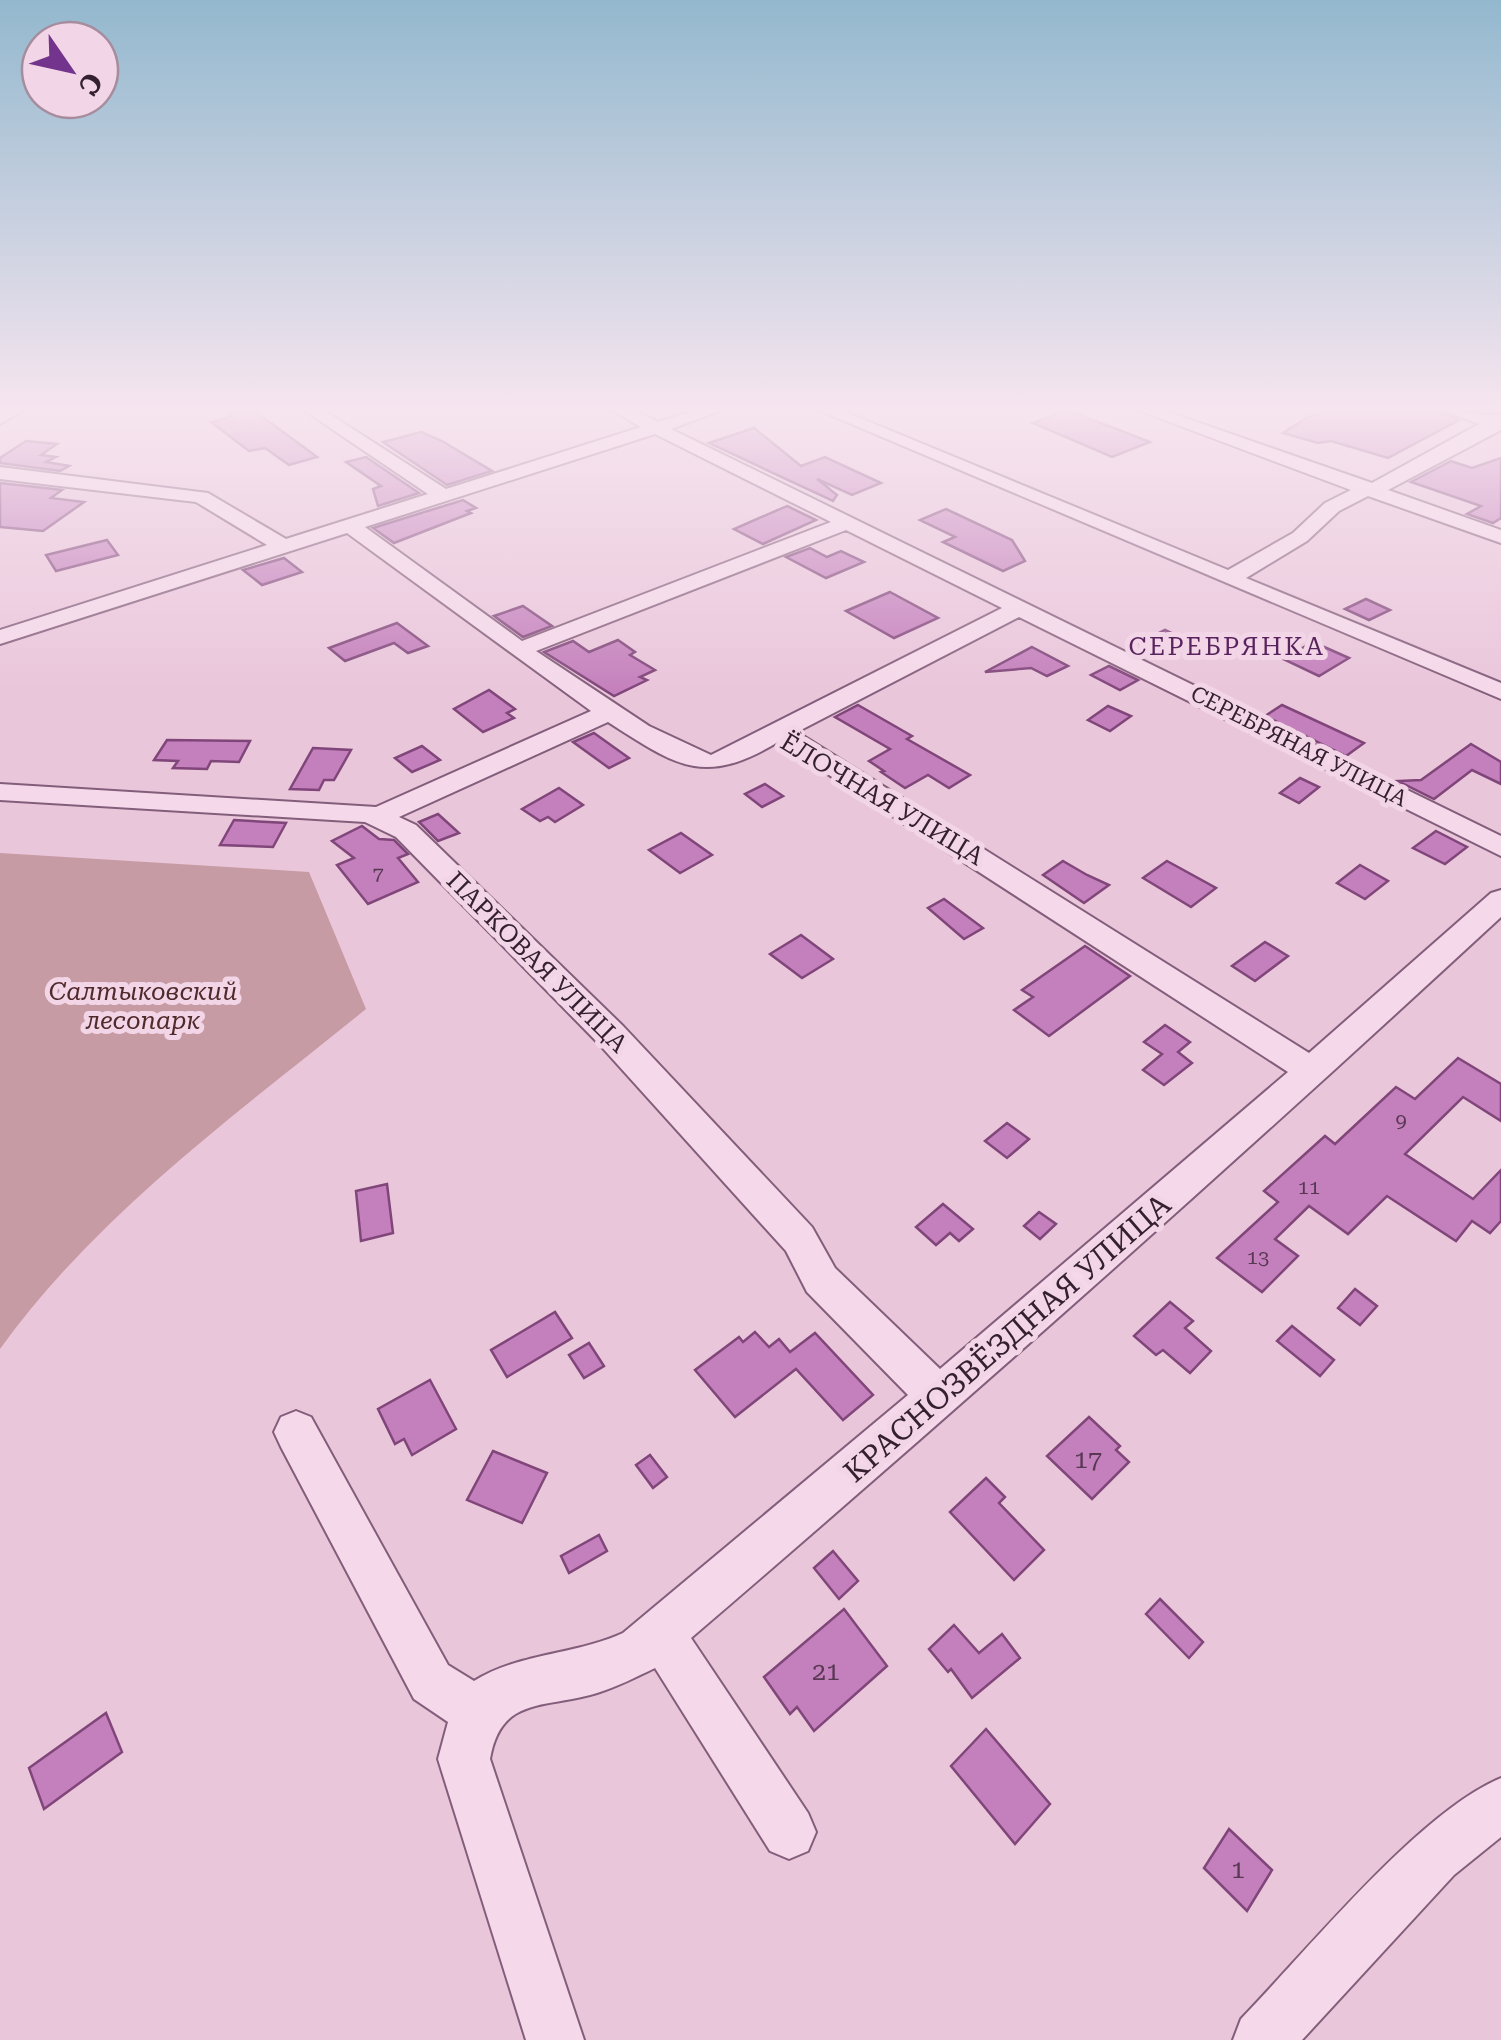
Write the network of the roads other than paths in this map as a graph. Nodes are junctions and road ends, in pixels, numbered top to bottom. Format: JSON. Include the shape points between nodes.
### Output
{"nodes":[{"id":1,"x":208,"y":501,"type":"edge"},
{"id":2,"x":428,"y":501,"type":"edge"},
{"id":3,"x":806,"y":501,"type":"edge"},
{"id":4,"x":1048,"y":501,"type":"edge"},
{"id":5,"x":1345,"y":501,"type":"edge"},
{"id":6,"x":1404,"y":501,"type":"edge"},
{"id":7,"x":848,"y":522,"type":"junction"},
{"id":8,"x":351,"y":526,"type":"junction"},
{"id":9,"x":1501,"y":537,"type":"edge"},
{"id":10,"x":284,"y":547,"type":"junction"},
{"id":11,"x":1232,"y":577,"type":"junction"},
{"id":12,"x":1021,"y":607,"type":"junction"},
{"id":13,"x":0,"y":637,"type":"edge"},
{"id":14,"x":522,"y":648,"type":"junction"},
{"id":15,"x":1501,"y":692,"type":"edge"},
{"id":16,"x":610,"y":712,"type":"junction"},
{"id":17,"x":780,"y":731,"type":"junction"},
{"id":18,"x":0,"y":792,"type":"edge"},
{"id":19,"x":377,"y":817,"type":"junction"},
{"id":20,"x":1501,"y":846,"type":"edge"},
{"id":21,"x":1501,"y":900,"type":"edge"},
{"id":22,"x":1313,"y":1072,"type":"junction"},
{"id":23,"x":940,"y":1398,"type":"junction"},
{"id":24,"x":296,"y":1432,"type":"dead end"},
{"id":25,"x":660,"y":1632,"type":"junction"},
{"id":26,"x":476,"y":1712,"type":"junction"},
{"id":27,"x":1501,"y":1804,"type":"edge"},
{"id":28,"x":789,"y":1832,"type":"dead end"},
{"id":29,"x":556,"y":2040,"type":"edge"},
{"id":30,"x":1262,"y":2040,"type":"edge"}],
"edges":[{"from":1,"to":10,"type":"street"},
{"from":2,"to":8,"type":"street"},
{"from":3,"to":7,"type":"street","name":"СЕРЕБРЯНАЯ УЛИЦА"},
{"from":4,"to":11,"type":"street"},
{"from":5,"to":11,"type":"street"},
{"from":6,"to":9,"type":"street"},
{"from":7,"to":12,"type":"street","name":"СЕРЕБРЯНАЯ УЛИЦА"},
{"from":7,"to":14,"type":"street"},
{"from":8,"to":10,"type":"street"},
{"from":8,"to":14,"type":"street","name":"ЁЛОЧНАЯ УЛИЦА"},
{"from":10,"to":13,"type":"street"},
{"from":11,"to":15,"type":"street"},
{"from":12,"to":17,"type":"street"},
{"from":12,"to":20,"type":"street","name":"СЕРЕБРЯНАЯ УЛИЦА"},
{"from":14,"to":16,"type":"street","name":"ЁЛОЧНАЯ УЛИЦА"},
{"from":16,"to":17,"type":"street","name":"ЁЛОЧНАЯ УЛИЦА","via":[[696,761],[715,763]]},
{"from":16,"to":19,"type":"street"},
{"from":17,"to":22,"type":"street","name":"ЁЛОЧНАЯ УЛИЦА"},
{"from":18,"to":19,"type":"street","name":"ПАРКОВАЯ УЛИЦА"},
{"from":19,"to":23,"type":"street","name":"ПАРКОВАЯ УЛИЦА","via":[[406,831],[612,1035],[798,1239],[822,1280]]},
{"from":21,"to":22,"type":"street","name":"КРАСНОЗВЁЗДНАЯ УЛИЦА"},
{"from":22,"to":23,"type":"street","name":"КРАСНОЗВЁЗДНАЯ УЛИЦА"},
{"from":23,"to":25,"type":"street","name":"КРАСНОЗВЁЗДНАЯ УЛИЦА"},
{"from":24,"to":26,"type":"street","via":[[430,1682]]},
{"from":25,"to":26,"type":"street","name":"КРАСНОЗВЁЗДНАЯ УЛИЦА","via":[[640,1650],[596,1669],[505,1688]]},
{"from":25,"to":28,"type":"street"},
{"from":26,"to":29,"type":"street","via":[[464,1759]]},
{"from":27,"to":30,"type":"street","via":[[1435,1856]]}]}
